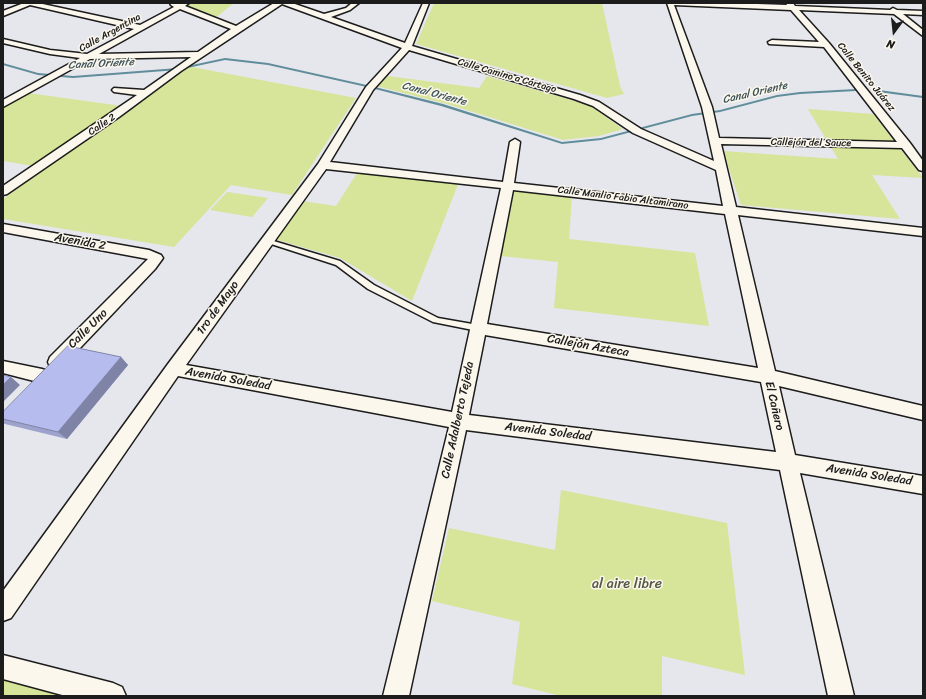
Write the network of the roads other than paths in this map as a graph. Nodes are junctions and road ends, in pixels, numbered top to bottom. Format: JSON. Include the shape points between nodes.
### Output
{"nodes":[{"id":1,"x":29,"y":3,"type":"edge"},
{"id":2,"x":171,"y":3,"type":"edge"},
{"id":3,"x":279,"y":3,"type":"edge"},
{"id":4,"x":285,"y":3,"type":"edge"},
{"id":5,"x":356,"y":3,"type":"edge"},
{"id":6,"x":426,"y":3,"type":"edge"},
{"id":7,"x":670,"y":3,"type":"edge"},
{"id":8,"x":676,"y":3,"type":"edge"},
{"id":9,"x":883,"y":3,"type":"edge"},
{"id":10,"x":183,"y":5,"type":"edge"},
{"id":11,"x":791,"y":5,"type":"edge"},
{"id":12,"x":894,"y":12,"type":"junction"},
{"id":13,"x":923,"y":13,"type":"edge"},
{"id":14,"x":3,"y":14,"type":"edge"},
{"id":15,"x":323,"y":17,"type":"junction"},
{"id":16,"x":141,"y":28,"type":"junction"},
{"id":17,"x":237,"y":29,"type":"junction"},
{"id":18,"x":923,"y":34,"type":"edge"},
{"id":19,"x":3,"y":41,"type":"edge"},
{"id":20,"x":772,"y":42,"type":"dead end"},
{"id":21,"x":826,"y":45,"type":"junction"},
{"id":22,"x":406,"y":46,"type":"junction"},
{"id":23,"x":199,"y":54,"type":"junction"},
{"id":24,"x":89,"y":57,"type":"junction"},
{"id":25,"x":117,"y":90,"type":"dead end"},
{"id":26,"x":147,"y":92,"type":"junction"},
{"id":27,"x":3,"y":104,"type":"edge"},
{"id":28,"x":715,"y":141,"type":"junction"},
{"id":29,"x":515,"y":142,"type":"dead end"},
{"id":30,"x":906,"y":145,"type":"junction"},
{"id":31,"x":323,"y":165,"type":"junction"},
{"id":32,"x":721,"y":168,"type":"junction"},
{"id":33,"x":923,"y":168,"type":"edge"},
{"id":34,"x":508,"y":184,"type":"junction"},
{"id":35,"x":3,"y":192,"type":"edge"},
{"id":36,"x":730,"y":211,"type":"junction"},
{"id":37,"x":3,"y":228,"type":"edge"},
{"id":38,"x":923,"y":232,"type":"edge"},
{"id":39,"x":267,"y":241,"type":"junction"},
{"id":40,"x":156,"y":258,"type":"joint"},
{"id":41,"x":478,"y":328,"type":"junction"},
{"id":42,"x":3,"y":367,"type":"edge"},
{"id":43,"x":174,"y":369,"type":"junction"},
{"id":44,"x":767,"y":376,"type":"junction"},
{"id":45,"x":923,"y":413,"type":"edge"},
{"id":46,"x":458,"y":421,"type":"junction"},
{"id":47,"x":788,"y":462,"type":"junction"},
{"id":48,"x":923,"y":484,"type":"edge"},
{"id":49,"x":3,"y":610,"type":"edge"},
{"id":50,"x":3,"y":667,"type":"edge"},
{"id":51,"x":113,"y":696,"type":"edge"},
{"id":52,"x":396,"y":696,"type":"edge"},
{"id":53,"x":841,"y":696,"type":"edge"}],
"edges":[{"from":1,"to":14,"type":"street"},
{"from":1,"to":16,"type":"street"},
{"from":2,"to":10,"type":"street"},
{"from":3,"to":17,"type":"street","name":"Calle 2"},
{"from":4,"to":15,"type":"street","name":"Calle Camino a Cártago"},
{"from":5,"to":15,"type":"street","via":[[348,9]]},
{"from":6,"to":22,"type":"street","name":"1ro de Mayo"},
{"from":7,"to":28,"type":"street","name":"El Cañero","via":[[708,111]]},
{"from":8,"to":11,"type":"street"},
{"from":9,"to":12,"type":"street"},
{"from":10,"to":16,"type":"street","name":"Calle Argentina"},
{"from":10,"to":17,"type":"street"},
{"from":11,"to":12,"type":"street"},
{"from":11,"to":21,"type":"street","name":"Calle Benito Juárez"},
{"from":12,"to":13,"type":"street"},
{"from":12,"to":18,"type":"street"},
{"from":15,"to":22,"type":"street","name":"Calle Camino a Cártago"},
{"from":16,"to":24,"type":"street","name":"Calle Argentina"},
{"from":17,"to":23,"type":"street","name":"Calle 2"},
{"from":19,"to":24,"type":"street","via":[[50,52]]},
{"from":20,"to":21,"type":"street"},
{"from":21,"to":30,"type":"street","name":"Calle Benito Juárez"},
{"from":22,"to":31,"type":"street","name":"1ro de Mayo","via":[[369,89]]},
{"from":22,"to":32,"type":"street","name":"Calle Camino a Cártago","via":[[596,104],[637,131]]},
{"from":23,"to":24,"type":"street"},
{"from":23,"to":26,"type":"street","name":"Calle 2"},
{"from":24,"to":27,"type":"street","name":"Calle Argentina"},
{"from":25,"to":26,"type":"street"},
{"from":26,"to":35,"type":"street","name":"Calle 2"},
{"from":28,"to":30,"type":"street","name":"Callejón del Sauce"},
{"from":28,"to":32,"type":"street","name":"El Cañero"},
{"from":29,"to":34,"type":"street","name":"Calle Adalberto Tejeda"},
{"from":30,"to":33,"type":"street","name":"Calle Benito Juárez"},
{"from":31,"to":34,"type":"street","name":"Calle Manlio Fabio Altamirano"},
{"from":31,"to":39,"type":"street","name":"1ro de Mayo"},
{"from":32,"to":36,"type":"street","name":"El Cañero"},
{"from":34,"to":36,"type":"street","name":"Calle Manlio Fabio Altamirano"},
{"from":34,"to":41,"type":"street","name":"Calle Adalberto Tejeda"},
{"from":36,"to":38,"type":"street","name":"Calle Manlio Fabio Altamirano"},
{"from":36,"to":44,"type":"street","name":"El Cañero"},
{"from":37,"to":40,"type":"street","name":"Avenida 2","via":[[149,254]]},
{"from":39,"to":41,"type":"lane","name":"Callejón Azteca","via":[[338,263],[371,287],[436,320]]},
{"from":39,"to":43,"type":"street","name":"1ro de Mayo"},
{"from":40,"to":42,"type":"street","name":"Calle Uno","via":[[36,382]]},
{"from":41,"to":44,"type":"street","name":"Callejón Azteca"},
{"from":41,"to":46,"type":"street","name":"Calle Adalberto Tejeda"},
{"from":43,"to":46,"type":"street","name":"Avenida Soledad"},
{"from":43,"to":49,"type":"street","name":"1ro de Mayo"},
{"from":44,"to":45,"type":"street","name":"Callejón Azteca"},
{"from":44,"to":47,"type":"street","name":"El Cañero"},
{"from":46,"to":47,"type":"street","name":"Avenida Soledad"},
{"from":46,"to":52,"type":"street","name":"Calle Adalberto Tejeda"},
{"from":47,"to":48,"type":"street","name":"Avenida Soledad"},
{"from":47,"to":53,"type":"street","name":"El Cañero"},
{"from":50,"to":51,"type":"street"}]}
